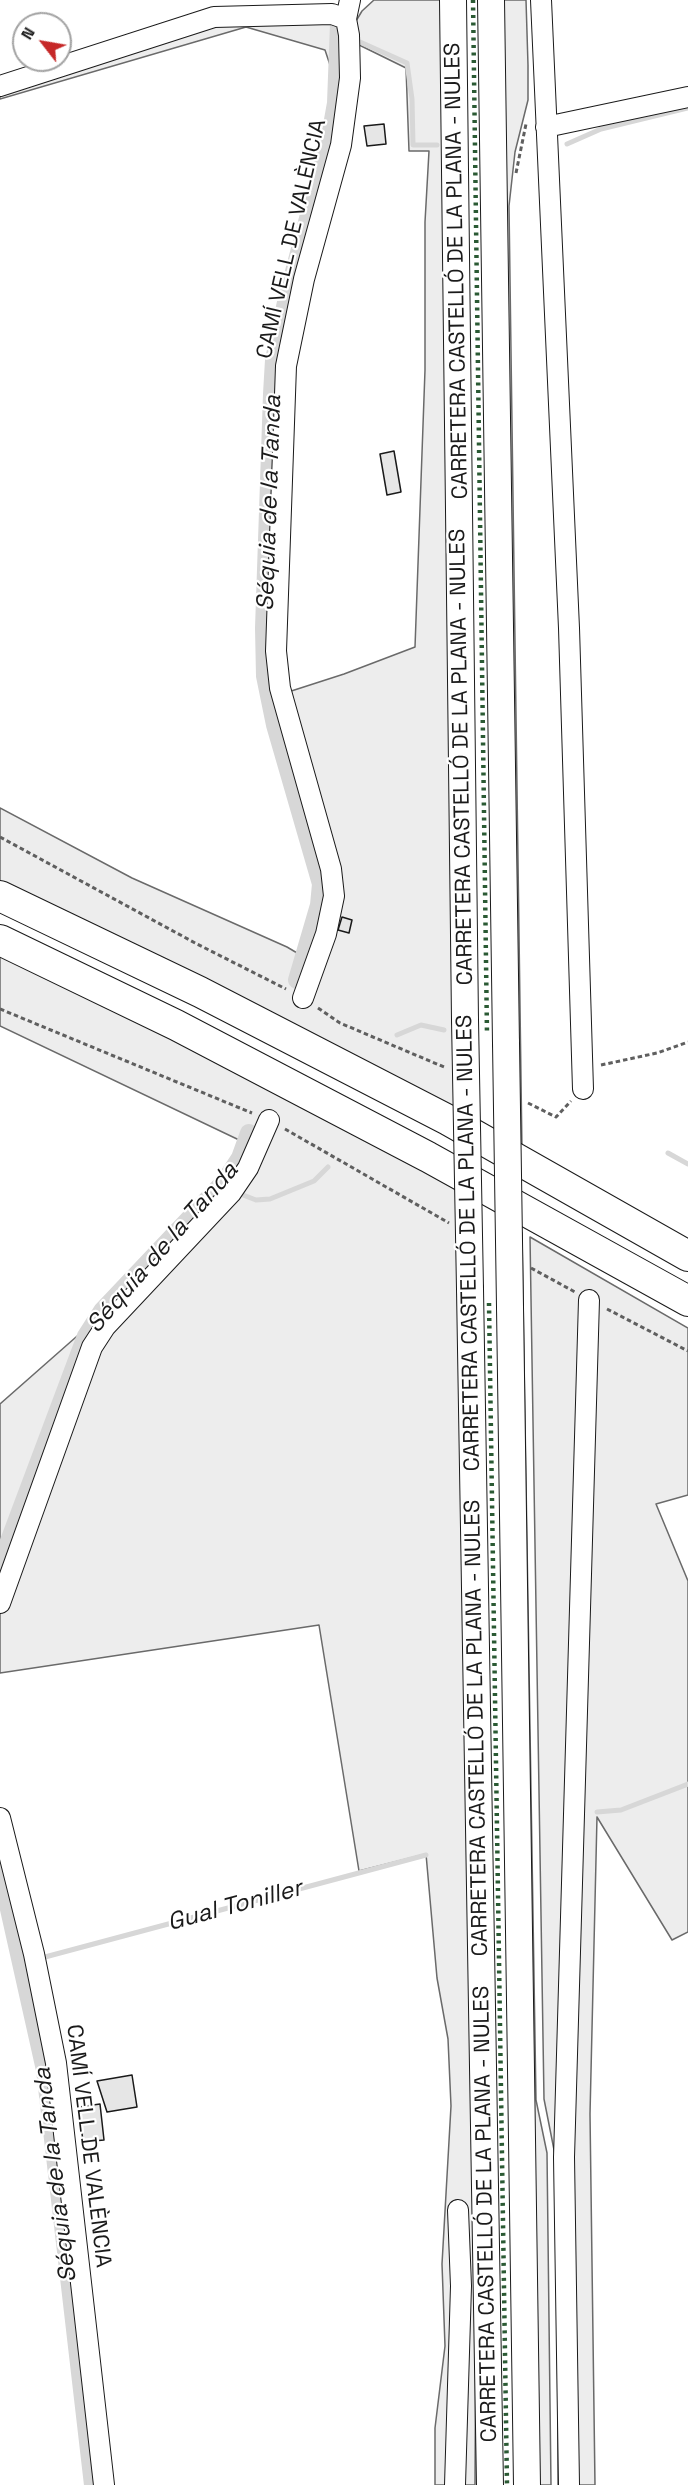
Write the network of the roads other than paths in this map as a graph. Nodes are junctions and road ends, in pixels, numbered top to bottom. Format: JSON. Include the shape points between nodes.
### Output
{"nodes":[{"id":1,"x":365,"y":0,"type":"edge"},
{"id":2,"x":453,"y":0,"type":"edge"},
{"id":3,"x":491,"y":0,"type":"edge"},
{"id":4,"x":541,"y":0,"type":"edge"},
{"id":5,"x":348,"y":9,"type":"edge"},
{"id":6,"x":0,"y":86,"type":"edge"},
{"id":7,"x":688,"y":98,"type":"edge"},
{"id":8,"x":546,"y":127,"type":"junction"},
{"id":9,"x":0,"y":896,"type":"edge"},
{"id":10,"x":0,"y":940,"type":"edge"},
{"id":11,"x":303,"y":998,"type":"road end"},
{"id":12,"x":583,"y":1079,"type":"road end"},
{"id":13,"x":269,"y":1120,"type":"road end"},
{"id":14,"x":688,"y":1256,"type":"edge"},
{"id":15,"x":589,"y":1300,"type":"road end"},
{"id":16,"x":688,"y":1301,"type":"edge"},
{"id":17,"x":0,"y":1603,"type":"edge"},
{"id":18,"x":0,"y":1818,"type":"edge"},
{"id":19,"x":458,"y":2210,"type":"dead end"},
{"id":20,"x":488,"y":2337,"type":"junction"},
{"id":21,"x":104,"y":2485,"type":"edge"},
{"id":22,"x":454,"y":2485,"type":"edge"},
{"id":23,"x":483,"y":2485,"type":"edge"},
{"id":24,"x":490,"y":2485,"type":"edge"},
{"id":25,"x":527,"y":2485,"type":"edge"},
{"id":26,"x":569,"y":2485,"type":"edge"}],
"edges":[{"from":1,"to":5,"type":"street"},
{"from":2,"to":20,"type":"main road","name":"CARRETERA CASTELLÓ DE LA PLANA - NULES","bridge":true,"via":[[465,1020]]},
{"from":3,"to":25,"type":"main road","name":"CARRETERA CASTELLÓ DE LA PLANA - NULES","bridge":true},
{"from":4,"to":8,"type":"street"},
{"from":5,"to":6,"type":"street","via":[[332,14],[213,16]]},
{"from":5,"to":11,"type":"street","name":"CAMÍ VELL DE VALÈNCIA","via":[[350,78],[341,145],[304,279],[286,366],[276,651],[280,688],[331,869],[334,896],[326,933]]},
{"from":7,"to":8,"type":"street"},
{"from":8,"to":12,"type":"street","via":[[569,628]]},
{"from":9,"to":14,"type":"highway","via":[[200,992],[437,1115]]},
{"from":10,"to":16,"type":"highway","via":[[176,1025]]},
{"from":13,"to":17,"type":"street","via":[[248,1168],[231,1193],[105,1327],[92,1347]]},
{"from":15,"to":26,"type":"street","via":[[564,2157]]},
{"from":18,"to":21,"type":"street","name":"CAMÍ VELL DE VALÈNCIA","via":[[56,2063]]},
{"from":19,"to":22,"type":"street","via":[[460,2286]]},
{"from":20,"to":23,"type":"main road"},
{"from":20,"to":24,"type":"main road","name":"CARRETERA CASTELLÓ DE LA PLANA - NULES"}]}
